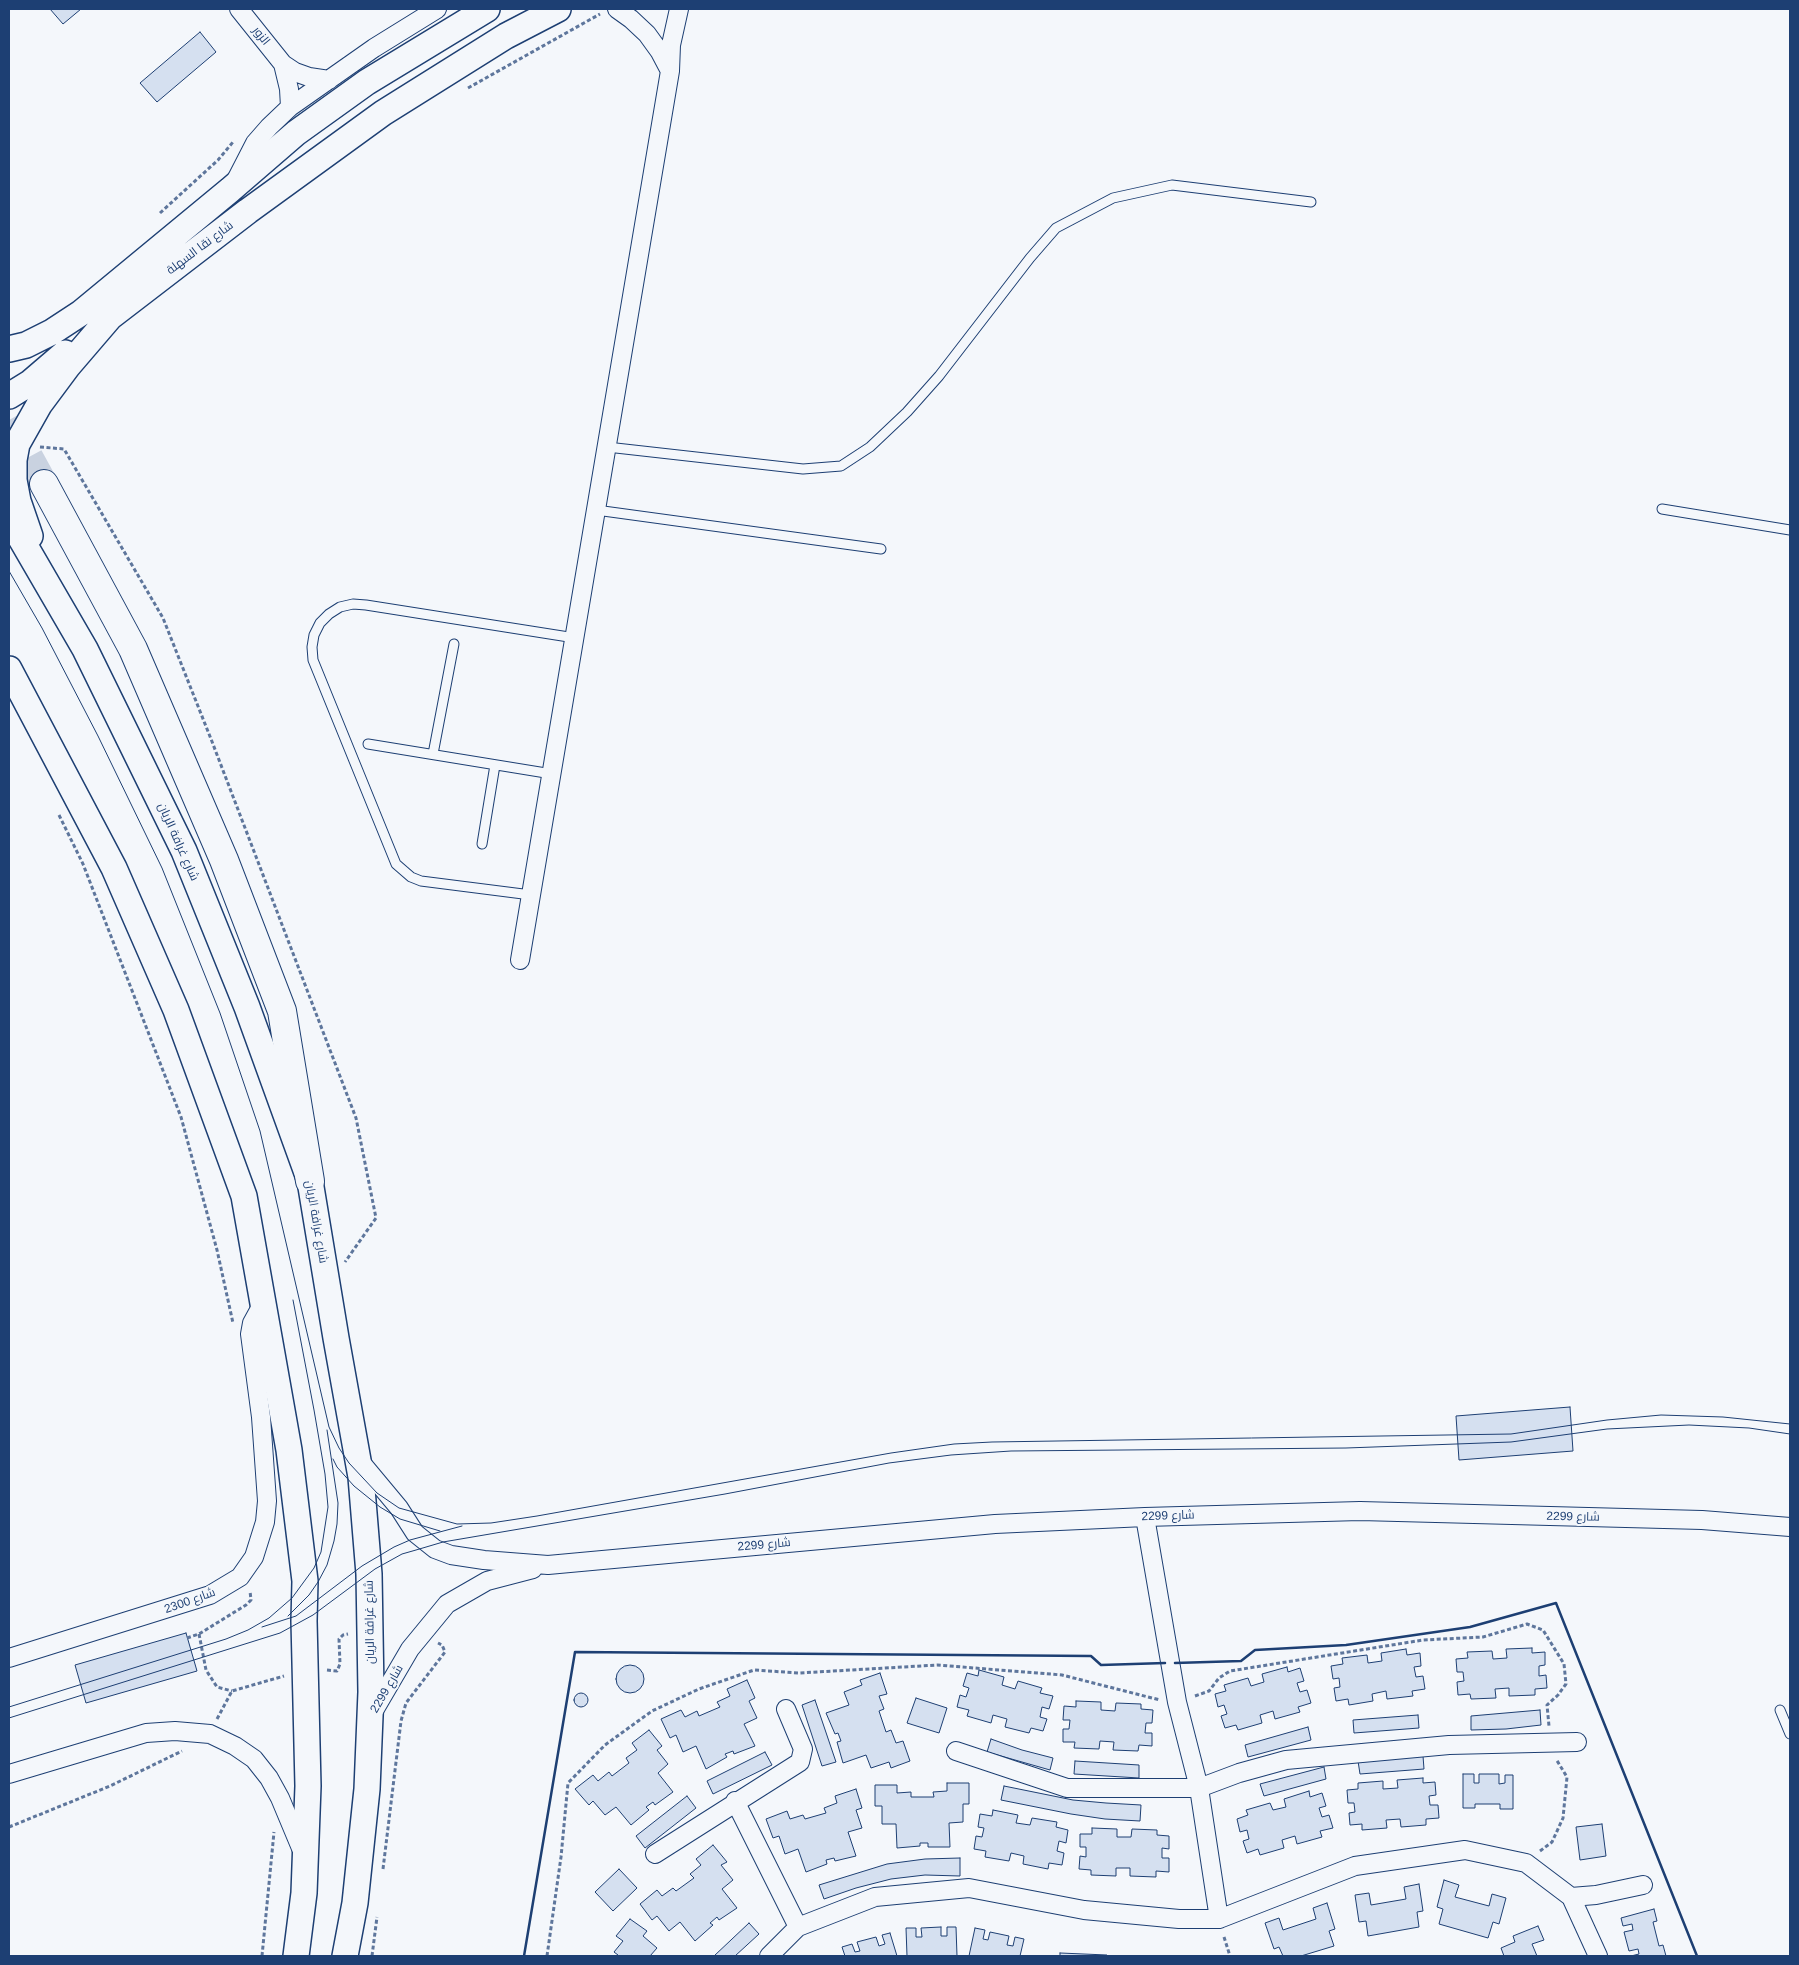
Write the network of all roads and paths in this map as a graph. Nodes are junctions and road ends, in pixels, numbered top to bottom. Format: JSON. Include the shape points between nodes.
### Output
{"nodes":[{"id":1,"x":239,"y":9,"type":"edge"},
{"id":2,"x":437,"y":9,"type":"edge"},
{"id":3,"x":487,"y":9,"type":"edge"},
{"id":4,"x":558,"y":9,"type":"edge"},
{"id":5,"x":617,"y":9,"type":"edge"},
{"id":6,"x":679,"y":9,"type":"edge"},
{"id":7,"x":283,"y":64,"type":"junction"},
{"id":8,"x":670,"y":71,"type":"junction"},
{"id":9,"x":329,"y":80,"type":"junction"},
{"id":10,"x":290,"y":107,"type":"junction"},
{"id":11,"x":230,"y":190,"type":"junction"},
{"id":12,"x":1312,"y":202,"type":"dead end"},
{"id":13,"x":110,"y":317,"type":"junction"},
{"id":14,"x":9,"y":349,"type":"edge"},
{"id":15,"x":9,"y":396,"type":"edge"},
{"id":16,"x":607,"y":447,"type":"junction"},
{"id":17,"x":44,"y":484,"type":"tunnel mouth"},
{"id":18,"x":1662,"y":509,"type":"dead end"},
{"id":19,"x":596,"y":510,"type":"junction"},
{"id":20,"x":9,"y":518,"type":"edge"},
{"id":21,"x":1790,"y":530,"type":"edge"},
{"id":22,"x":881,"y":549,"type":"dead end"},
{"id":23,"x":55,"y":597,"type":"junction"},
{"id":24,"x":575,"y":638,"type":"junction"},
{"id":25,"x":454,"y":644,"type":"dead end"},
{"id":26,"x":9,"y":669,"type":"edge"},
{"id":27,"x":368,"y":744,"type":"dead end"},
{"id":28,"x":433,"y":754,"type":"junction"},
{"id":29,"x":495,"y":765,"type":"junction"},
{"id":30,"x":552,"y":774,"type":"junction"},
{"id":31,"x":57,"y":812,"type":"dead end"},
{"id":32,"x":482,"y":844,"type":"dead end"},
{"id":33,"x":531,"y":895,"type":"junction"},
{"id":34,"x":520,"y":960,"type":"dead end"},
{"id":35,"x":310,"y":1181,"type":"junction"},
{"id":36,"x":263,"y":1303,"type":"junction"},
{"id":37,"x":233,"y":1325,"type":"dead end"},
{"id":38,"x":358,"y":1460,"type":"junction"},
{"id":39,"x":1145,"y":1517,"type":"junction"},
{"id":40,"x":1790,"y":1527,"type":"edge"},
{"id":41,"x":548,"y":1565,"type":"junction"},
{"id":42,"x":199,"y":1634,"type":"dead end"},
{"id":43,"x":9,"y":1658,"type":"edge"},
{"id":44,"x":232,"y":1691,"type":"dead end"},
{"id":45,"x":1177,"y":1702,"type":"junction"},
{"id":46,"x":786,"y":1709,"type":"dead end"},
{"id":47,"x":1780,"y":1710,"type":"dead end"},
{"id":48,"x":370,"y":1717,"type":"junction"},
{"id":49,"x":1790,"y":1734,"type":"edge"},
{"id":50,"x":1577,"y":1742,"type":"dead end"},
{"id":51,"x":1552,"y":1743,"type":"junction"},
{"id":52,"x":191,"y":1750,"type":"dead end"},
{"id":53,"x":956,"y":1750,"type":"dead end"},
{"id":54,"x":9,"y":1774,"type":"edge"},
{"id":55,"x":1199,"y":1788,"type":"junction"},
{"id":56,"x":735,"y":1802,"type":"junction"},
{"id":57,"x":274,"y":1827,"type":"dead end"},
{"id":58,"x":9,"y":1828,"type":"edge"},
{"id":59,"x":655,"y":1854,"type":"dead end"},
{"id":60,"x":305,"y":1856,"type":"junction"},
{"id":61,"x":1526,"y":1863,"type":"junction"},
{"id":62,"x":1643,"y":1885,"type":"dead end"},
{"id":63,"x":1571,"y":1897,"type":"junction"},
{"id":64,"x":1219,"y":1919,"type":"junction"},
{"id":65,"x":798,"y":1927,"type":"junction"},
{"id":66,"x":262,"y":1956,"type":"edge"},
{"id":67,"x":296,"y":1956,"type":"edge"},
{"id":68,"x":345,"y":1956,"type":"edge"},
{"id":69,"x":547,"y":1956,"type":"edge"},
{"id":70,"x":769,"y":1956,"type":"edge"},
{"id":71,"x":1598,"y":1956,"type":"edge"}],
"edges":[{"from":1,"to":7,"type":"street","name":"الزور"},
{"from":2,"to":9,"type":"street","name":"شارع نقا السهلة"},
{"from":3,"to":11,"type":"main road","name":"شارع نقا السهلة","via":[[359,88],[296,133]]},
{"from":4,"to":13,"type":"main road","name":"شارع نقا السهلة","via":[[506,36],[383,113]]},
{"from":5,"to":8,"type":"street","via":[[647,34]]},
{"from":6,"to":8,"type":"street","via":[[671,45]]},
{"from":7,"to":9,"type":"street","name":"الزور","via":[[309,77]]},
{"from":7,"to":10,"type":"street","name":"الزور"},
{"from":8,"to":16,"type":"street"},
{"from":9,"to":10,"type":"street","name":"شارع نقا السهلة"},
{"from":10,"to":11,"type":"street","name":"شارع نقا السهلة","via":[[255,143]]},
{"from":11,"to":14,"type":"main road","name":"شارع نقا السهلة","via":[[81,312],[52,332],[26,345]]},
{"from":12,"to":16,"type":"lane","via":[[1172,186],[1112,198],[1056,228],[920,398],[870,447],[841,466],[803,469]]},
{"from":13,"to":15,"type":"main road","via":[[30,383]]},
{"from":13,"to":23,"type":"main road","name":"شارع نقا السهلة","via":[[39,405],[17,444],[14,480],[18,501]]},
{"from":16,"to":19,"type":"street"},
{"from":17,"to":35,"type":"main road","via":[[133,648],[224,860],[282,1011]]},
{"from":18,"to":21,"type":"lane"},
{"from":19,"to":22,"type":"lane"},
{"from":19,"to":24,"type":"street"},
{"from":20,"to":23,"type":"main road","name":"شارع غرافة الريان"},
{"from":23,"to":35,"type":"main road","name":"شارع غرافة الريان","via":[[86,649],[184,851],[247,1007]]},
{"from":24,"to":30,"type":"street"},
{"from":24,"to":33,"type":"lane","via":[[353,604],[329,614],[314,635],[313,660],[396,864],[421,881]]},
{"from":25,"to":28,"type":"lane"},
{"from":26,"to":36,"type":"main road","via":[[114,868],[176,1010],[244,1196]]},
{"from":27,"to":28,"type":"lane"},
{"from":28,"to":29,"type":"lane"},
{"from":29,"to":30,"type":"lane"},
{"from":29,"to":32,"type":"lane"},
{"from":30,"to":33,"type":"street"},
{"from":31,"to":37,"type":"path","via":[[83,864],[181,1117],[217,1250]]},
{"from":33,"to":34,"type":"street"},
{"from":35,"to":38,"type":"main road","name":"شارع غرافة الريان"},
{"from":36,"to":43,"type":"street","name":"شارع 2300","via":[[250,1334],[261,1417],[267,1502],[265,1522],[254,1558],[240,1577],[210,1595]]},
{"from":36,"to":60,"type":"main road","via":[[289,1450],[304,1581],[308,1786]]},
{"from":38,"to":41,"type":"street","name":"شارع 2299","via":[[416,1533],[435,1549],[484,1560]]},
{"from":38,"to":48,"type":"main road","name":"شارع غرافة الريان","via":[[369,1574]]},
{"from":39,"to":40,"type":"street","name":"شارع 2299","via":[[1360,1512],[1702,1520]]},
{"from":39,"to":41,"type":"street","name":"شارع 2299","via":[[995,1524]]},
{"from":39,"to":45,"type":"street"},
{"from":41,"to":48,"type":"street","name":"شارع 2299","via":[[486,1581],[448,1604],[410,1649]]},
{"from":42,"to":44,"type":"path","via":[[206,1670],[217,1687]]},
{"from":45,"to":51,"type":"path","via":[[1209,1691],[1219,1678],[1230,1671],[1423,1640],[1483,1637],[1527,1624],[1544,1630],[1564,1664],[1566,1684],[1547,1705]]},
{"from":45,"to":55,"type":"street"},
{"from":45,"to":69,"type":"path","via":[[1062,1675],[937,1665],[799,1673],[754,1670],[699,1689],[652,1711],[605,1745],[568,1783]]},
{"from":46,"to":56,"type":"street","via":[[803,1749],[800,1762]]},
{"from":47,"to":49,"type":"lane"},
{"from":48,"to":68,"type":"main road","name":"شارع غرافة الريان","via":[[367,1789],[355,1903]]},
{"from":50,"to":51,"type":"street"},
{"from":51,"to":55,"type":"street","via":[[1449,1745],[1286,1760]]},
{"from":51,"to":61,"type":"path","via":[[1557,1762],[1567,1777],[1563,1818],[1552,1842]]},
{"from":52,"to":58,"type":"path","via":[[181,1751],[110,1786]]},
{"from":53,"to":55,"type":"street","via":[[1066,1788]]},
{"from":54,"to":60,"type":"street","via":[[146,1733],[210,1734],[254,1759],[269,1778]]},
{"from":55,"to":64,"type":"street"},
{"from":56,"to":59,"type":"street"},
{"from":56,"to":65,"type":"street"},
{"from":57,"to":66,"type":"path"},
{"from":60,"to":67,"type":"main road"},
{"from":61,"to":63,"type":"street"},
{"from":61,"to":64,"type":"street","via":[[1465,1850],[1355,1866]]},
{"from":62,"to":63,"type":"street"},
{"from":63,"to":71,"type":"street"},
{"from":64,"to":65,"type":"street","via":[[1179,1919],[1084,1910],[969,1888],[875,1897]]},
{"from":65,"to":70,"type":"street"}]}
